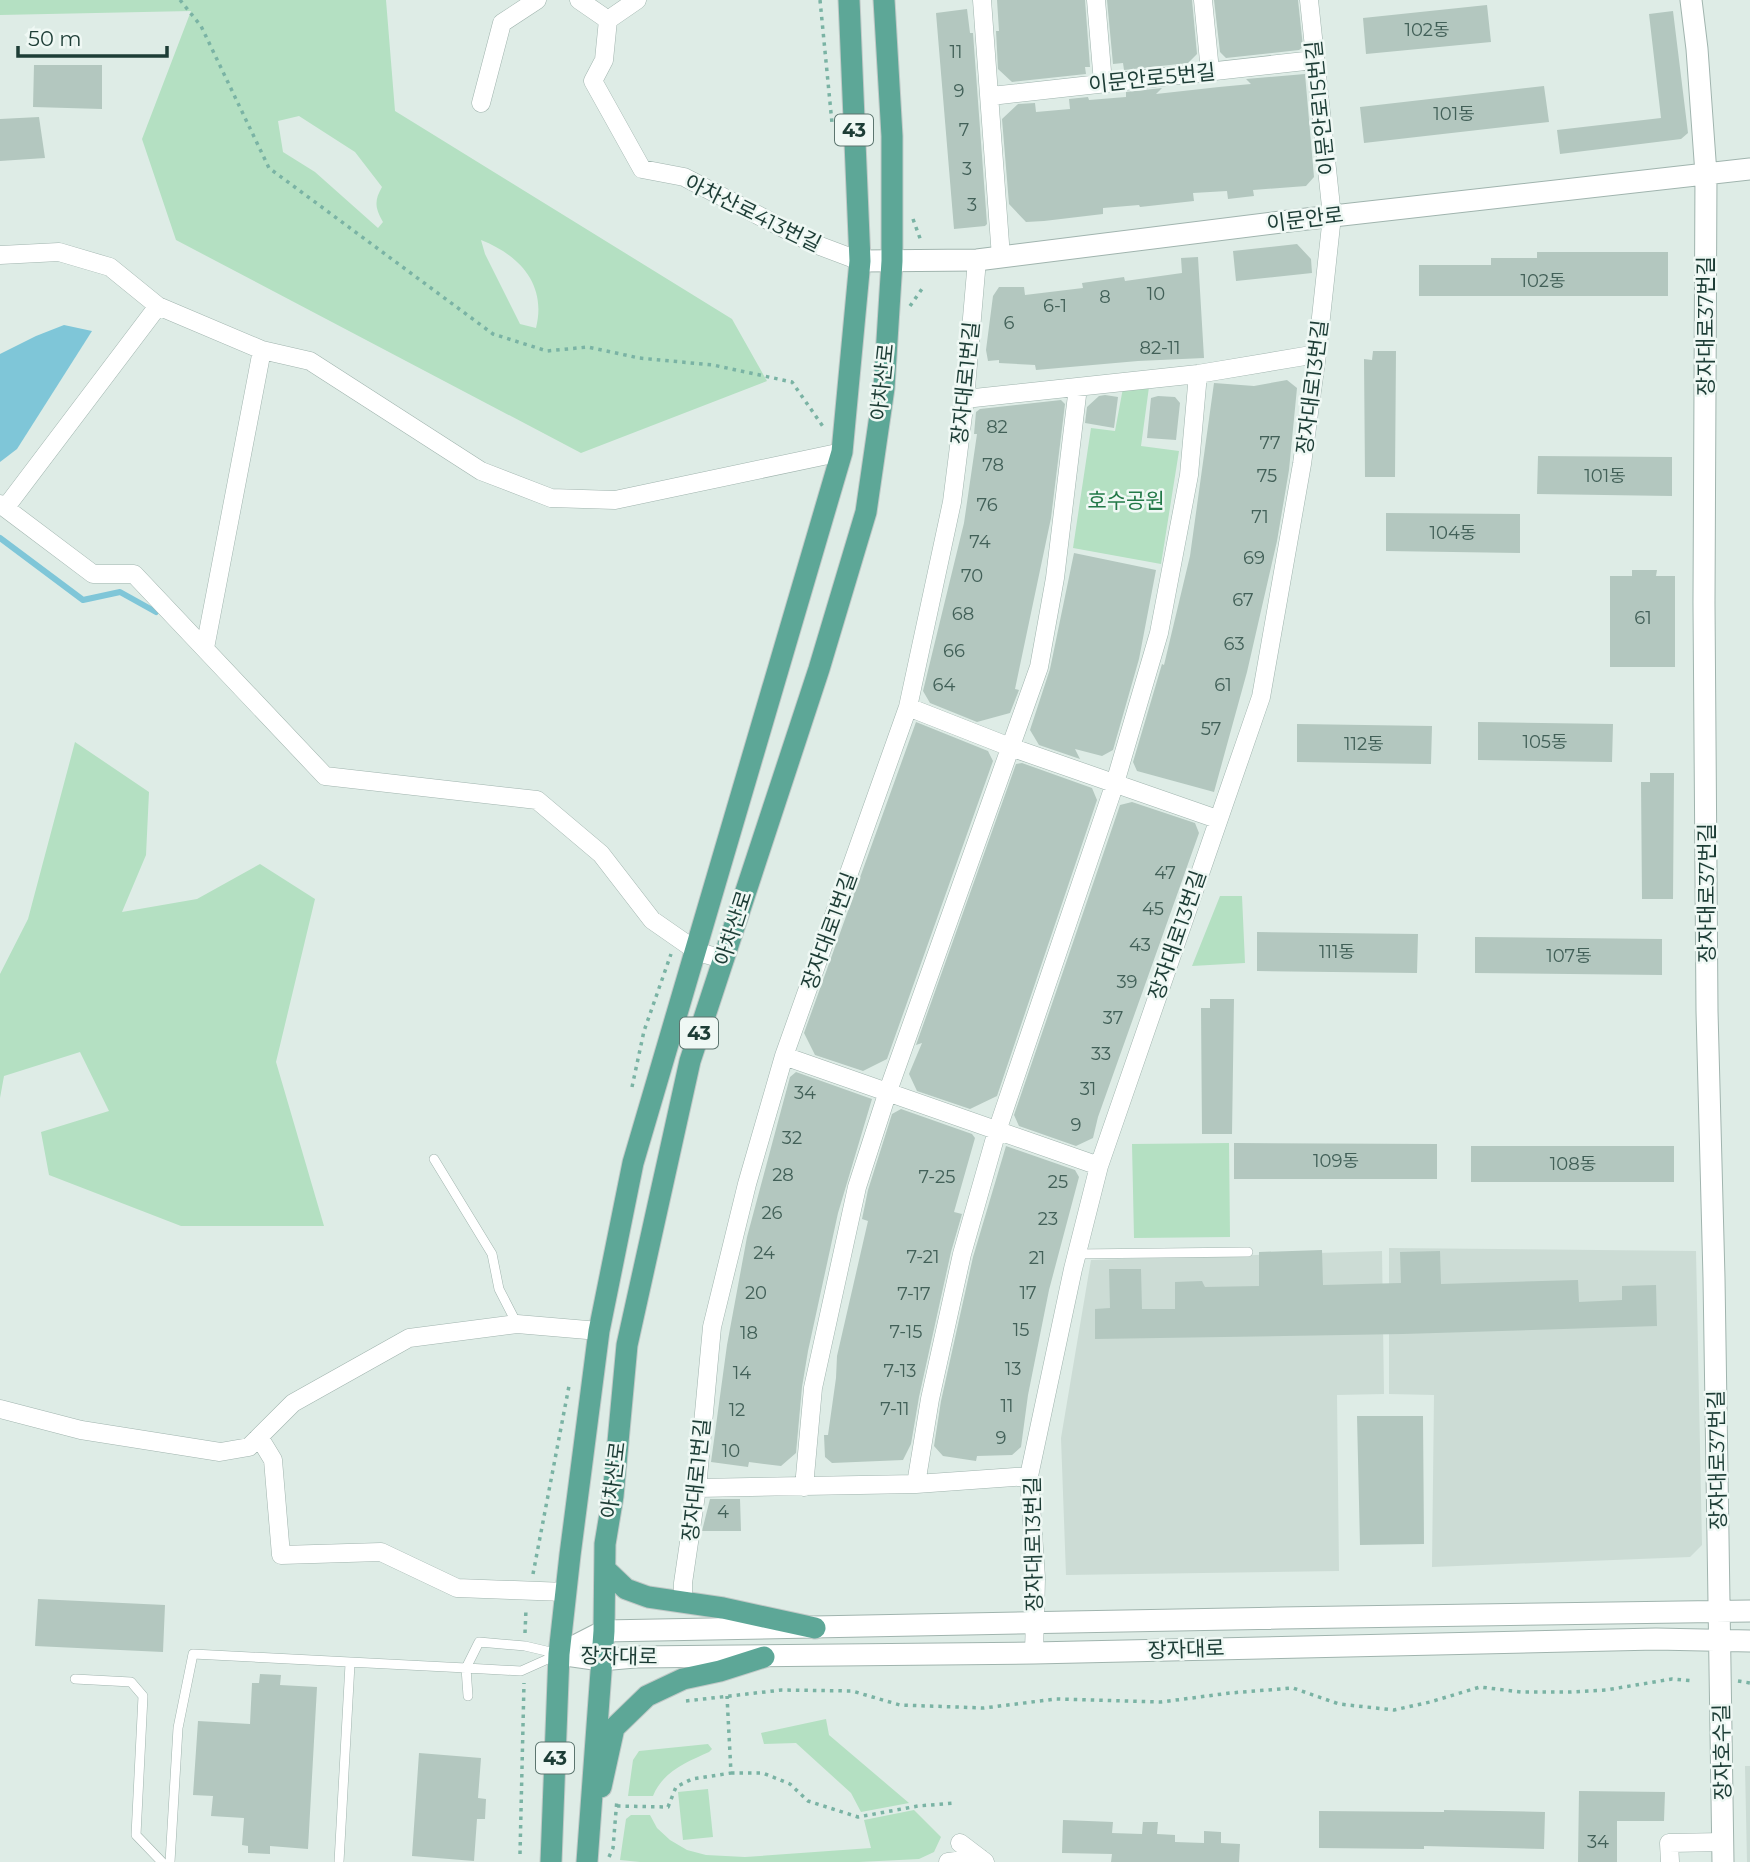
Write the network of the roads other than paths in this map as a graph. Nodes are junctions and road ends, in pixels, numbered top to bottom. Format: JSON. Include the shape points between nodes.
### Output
{"nodes":[{"id":1,"x":537,"y":0,"type":"edge"},
{"id":2,"x":579,"y":0,"type":"edge"},
{"id":3,"x":637,"y":0,"type":"edge"},
{"id":4,"x":849,"y":0,"type":"edge"},
{"id":5,"x":884,"y":0,"type":"edge"},
{"id":6,"x":982,"y":0,"type":"edge"},
{"id":7,"x":1096,"y":0,"type":"edge"},
{"id":8,"x":1203,"y":0,"type":"edge"},
{"id":9,"x":1309,"y":0,"type":"edge"},
{"id":10,"x":1691,"y":0,"type":"edge"},
{"id":11,"x":608,"y":20,"type":"junction"},
{"id":12,"x":1314,"y":60,"type":"junction"},
{"id":13,"x":1210,"y":71,"type":"junction"},
{"id":14,"x":1102,"y":83,"type":"junction"},
{"id":15,"x":991,"y":96,"type":"junction"},
{"id":16,"x":481,"y":103,"type":"dead end"},
{"id":17,"x":1750,"y":170,"type":"edge"},
{"id":18,"x":1706,"y":174,"type":"junction"},
{"id":19,"x":1332,"y":216,"type":"junction"},
{"id":20,"x":0,"y":255,"type":"edge"},
{"id":21,"x":1001,"y":257,"type":"junction"},
{"id":22,"x":977,"y":260,"type":"junction"},
{"id":23,"x":860,"y":261,"type":"junction"},
{"id":24,"x":891,"y":261,"type":"junction"},
{"id":25,"x":158,"y":306,"type":"junction"},
{"id":26,"x":262,"y":349,"type":"junction"},
{"id":27,"x":1317,"y":354,"type":"junction"},
{"id":28,"x":1198,"y":374,"type":"junction"},
{"id":29,"x":1078,"y":387,"type":"junction"},
{"id":30,"x":965,"y":399,"type":"junction"},
{"id":31,"x":842,"y":452,"type":"junction"},
{"id":32,"x":3,"y":505,"type":"edge"},
{"id":33,"x":205,"y":648,"type":"junction"},
{"id":34,"x":908,"y":707,"type":"junction"},
{"id":35,"x":1010,"y":747,"type":"junction"},
{"id":36,"x":1115,"y":783,"type":"junction"},
{"id":37,"x":1217,"y":819,"type":"junction"},
{"id":38,"x":696,"y":950,"type":"junction"},
{"id":39,"x":723,"y":959,"type":"junction"},
{"id":40,"x":784,"y":1056,"type":"junction"},
{"id":41,"x":888,"y":1091,"type":"junction"},
{"id":42,"x":996,"y":1131,"type":"junction"},
{"id":43,"x":433,"y":1158,"type":"dead end"},
{"id":44,"x":1099,"y":1167,"type":"junction"},
{"id":45,"x":1248,"y":1252,"type":"dead end"},
{"id":46,"x":1077,"y":1254,"type":"junction"},
{"id":47,"x":517,"y":1324,"type":"junction"},
{"id":48,"x":599,"y":1331,"type":"junction"},
{"id":49,"x":0,"y":1409,"type":"edge"},
{"id":50,"x":259,"y":1437,"type":"junction"},
{"id":51,"x":1029,"y":1476,"type":"junction"},
{"id":52,"x":916,"y":1484,"type":"junction"},
{"id":53,"x":804,"y":1487,"type":"junction"},
{"id":54,"x":696,"y":1488,"type":"junction"},
{"id":55,"x":605,"y":1569,"type":"junction"},
{"id":56,"x":566,"y":1592,"type":"junction"},
{"id":57,"x":683,"y":1602,"type":"junction"},
{"id":58,"x":1720,"y":1611,"type":"junction"},
{"id":59,"x":1750,"y":1611,"type":"edge"},
{"id":60,"x":1034,"y":1624,"type":"junction"},
{"id":61,"x":815,"y":1628,"type":"junction"},
{"id":62,"x":604,"y":1631,"type":"junction"},
{"id":63,"x":1750,"y":1641,"type":"edge"},
{"id":64,"x":1720,"y":1642,"type":"junction"},
{"id":65,"x":1034,"y":1653,"type":"junction"},
{"id":66,"x":559,"y":1654,"type":"junction"},
{"id":67,"x":764,"y":1657,"type":"junction"},
{"id":68,"x":601,"y":1660,"type":"junction"},
{"id":69,"x":350,"y":1664,"type":"junction"},
{"id":70,"x":466,"y":1668,"type":"junction"},
{"id":71,"x":75,"y":1679,"type":"dead end"},
{"id":72,"x":468,"y":1696,"type":"dead end"},
{"id":73,"x":589,"y":1822,"type":"junction"},
{"id":74,"x":960,"y":1843,"type":"dead end"},
{"id":75,"x":1723,"y":1852,"type":"edge"},
{"id":76,"x":983,"y":1860,"type":"edge"},
{"id":77,"x":162,"y":1862,"type":"edge"},
{"id":78,"x":170,"y":1862,"type":"edge"},
{"id":79,"x":339,"y":1862,"type":"edge"},
{"id":80,"x":551,"y":1862,"type":"edge"},
{"id":81,"x":587,"y":1862,"type":"edge"},
{"id":82,"x":948,"y":1862,"type":"edge"},
{"id":83,"x":1670,"y":1862,"type":"edge"}],
"edges":[{"from":1,"to":16,"type":"street","via":[[502,23]]},
{"from":2,"to":11,"type":"street"},
{"from":3,"to":11,"type":"street"},
{"from":4,"to":23,"type":"main road","name":"아차산로","number":"43"},
{"from":5,"to":24,"type":"main road","name":"아차산로","number":"43"},
{"from":6,"to":15,"type":"street"},
{"from":7,"to":14,"type":"street"},
{"from":8,"to":13,"type":"street"},
{"from":9,"to":12,"type":"street","name":"이문안로15번길"},
{"from":10,"to":18,"type":"street","name":"장자대로37번길"},
{"from":11,"to":23,"type":"street","name":"아차산로413번길","via":[[604,60],[593,81],[642,169],[684,177],[812,243]]},
{"from":12,"to":13,"type":"street","name":"이문안로5번길"},
{"from":12,"to":19,"type":"street","name":"이문안로15번길"},
{"from":13,"to":14,"type":"street","name":"이문안로5번길"},
{"from":14,"to":15,"type":"street","name":"이문안로5번길"},
{"from":15,"to":21,"type":"street"},
{"from":17,"to":18,"type":"street","name":"이문안로"},
{"from":18,"to":19,"type":"street","name":"이문안로"},
{"from":18,"to":58,"type":"street","name":"장자대로37번길","via":[[1706,984]]},
{"from":19,"to":21,"type":"street","name":"이문안로"},
{"from":19,"to":27,"type":"street","name":"장자대로13번길"},
{"from":20,"to":25,"type":"street","via":[[59,252],[110,267]]},
{"from":21,"to":22,"type":"street","name":"이문안로"},
{"from":22,"to":24,"type":"street","name":"이문안로"},
{"from":22,"to":30,"type":"street","name":"장자대로1번길"},
{"from":23,"to":24,"type":"street","name":"이문안로"},
{"from":23,"to":31,"type":"main road","name":"아차산로","number":"43"},
{"from":24,"to":39,"type":"main road","name":"아차산로","number":"43","via":[[884,388],[866,512]]},
{"from":25,"to":26,"type":"street"},
{"from":25,"to":32,"type":"street"},
{"from":26,"to":31,"type":"street","via":[[310,361],[481,471],[551,498],[615,500]]},
{"from":26,"to":33,"type":"street"},
{"from":27,"to":28,"type":"street"},
{"from":27,"to":37,"type":"street","name":"장자대로13번길","via":[[1261,697]]},
{"from":28,"to":29,"type":"street"},
{"from":28,"to":36,"type":"street","via":[[1189,475],[1159,633]]},
{"from":29,"to":30,"type":"street"},
{"from":29,"to":35,"type":"street","via":[[1055,578],[1039,667]]},
{"from":30,"to":34,"type":"street","name":"장자대로1번길","via":[[952,502]]},
{"from":31,"to":38,"type":"main road","name":"아차산로","number":"43"},
{"from":32,"to":33,"type":"street","via":[[93,574],[134,574]]},
{"from":33,"to":38,"type":"street","via":[[326,776],[537,800],[601,855],[652,920]]},
{"from":34,"to":35,"type":"street"},
{"from":34,"to":40,"type":"street","name":"장자대로1번길"},
{"from":35,"to":36,"type":"street"},
{"from":35,"to":41,"type":"street"},
{"from":36,"to":37,"type":"street"},
{"from":36,"to":42,"type":"street"},
{"from":37,"to":44,"type":"street","name":"장자대로13번길"},
{"from":38,"to":39,"type":"street"},
{"from":38,"to":48,"type":"main road","name":"아차산로","number":"43","via":[[633,1163]]},
{"from":39,"to":55,"type":"main road","name":"아차산로","number":"43","via":[[690,1061],[627,1345]]},
{"from":40,"to":41,"type":"street"},
{"from":40,"to":54,"type":"street","name":"장자대로1번길","via":[[712,1327]]},
{"from":41,"to":42,"type":"street"},
{"from":41,"to":53,"type":"street","via":[[857,1187],[813,1388]]},
{"from":42,"to":44,"type":"street"},
{"from":42,"to":52,"type":"street","via":[[962,1254]]},
{"from":43,"to":47,"type":"lane","via":[[492,1254],[499,1289]]},
{"from":44,"to":46,"type":"street","name":"장자대로13번길"},
{"from":45,"to":46,"type":"lane"},
{"from":46,"to":51,"type":"street","name":"장자대로13번길"},
{"from":47,"to":48,"type":"street"},
{"from":47,"to":50,"type":"street","via":[[410,1338],[293,1403]]},
{"from":48,"to":56,"type":"main road","name":"아차산로","number":"43"},
{"from":49,"to":50,"type":"street","via":[[80,1430],[220,1452],[249,1447]]},
{"from":50,"to":56,"type":"street","via":[[273,1460],[281,1555],[381,1552],[457,1588]]},
{"from":51,"to":52,"type":"street"},
{"from":51,"to":60,"type":"street","name":"장자대로13번길","via":[[1036,1578]]},
{"from":52,"to":53,"type":"street"},
{"from":53,"to":54,"type":"street"},
{"from":54,"to":57,"type":"street","name":"장자대로1번길"},
{"from":55,"to":57,"type":"main road","via":[[626,1589]]},
{"from":55,"to":62,"type":"main road","name":"아차산로","number":"43"},
{"from":56,"to":66,"type":"main road","name":"아차산로","number":"43"},
{"from":57,"to":61,"type":"main road"},
{"from":58,"to":59,"type":"street","name":"장자대로"},
{"from":58,"to":60,"type":"street","name":"장자대로"},
{"from":58,"to":64,"type":"street","name":"장자대로37번길"},
{"from":60,"to":61,"type":"street","name":"장자대로"},
{"from":60,"to":65,"type":"street","name":"장자대로13번길"},
{"from":61,"to":62,"type":"street","name":"장자대로"},
{"from":62,"to":66,"type":"street","name":"장자대로"},
{"from":62,"to":68,"type":"main road","name":"아차산로","number":"43"},
{"from":63,"to":64,"type":"street","name":"장자대로"},
{"from":64,"to":65,"type":"street","name":"장자대로","via":[[1656,1639]]},
{"from":64,"to":75,"type":"street","name":"장자호수길"},
{"from":65,"to":67,"type":"street","name":"장자대로"},
{"from":66,"to":68,"type":"street","name":"장자대로"},
{"from":66,"to":70,"type":"lane","via":[[521,1671]]},
{"from":66,"to":70,"type":"lane","via":[[479,1642]]},
{"from":66,"to":80,"type":"main road","name":"아차산로","number":"43"},
{"from":67,"to":68,"type":"street","name":"장자대로"},
{"from":67,"to":73,"type":"main road","via":[[683,1679],[647,1696],[614,1727],[606,1775]]},
{"from":68,"to":73,"type":"main road","name":"아차산로","number":"43"},
{"from":69,"to":70,"type":"lane"},
{"from":69,"to":78,"type":"lane","via":[[193,1654],[178,1728]]},
{"from":69,"to":79,"type":"lane"},
{"from":70,"to":72,"type":"lane"},
{"from":71,"to":77,"type":"lane","via":[[131,1682],[143,1696],[136,1835]]},
{"from":73,"to":81,"type":"main road","name":"아차산로","number":"43"},
{"from":74,"to":76,"type":"street"},
{"from":75,"to":83,"type":"street","via":[[1670,1843]]},
{"from":76,"to":82,"type":"street"}]}
